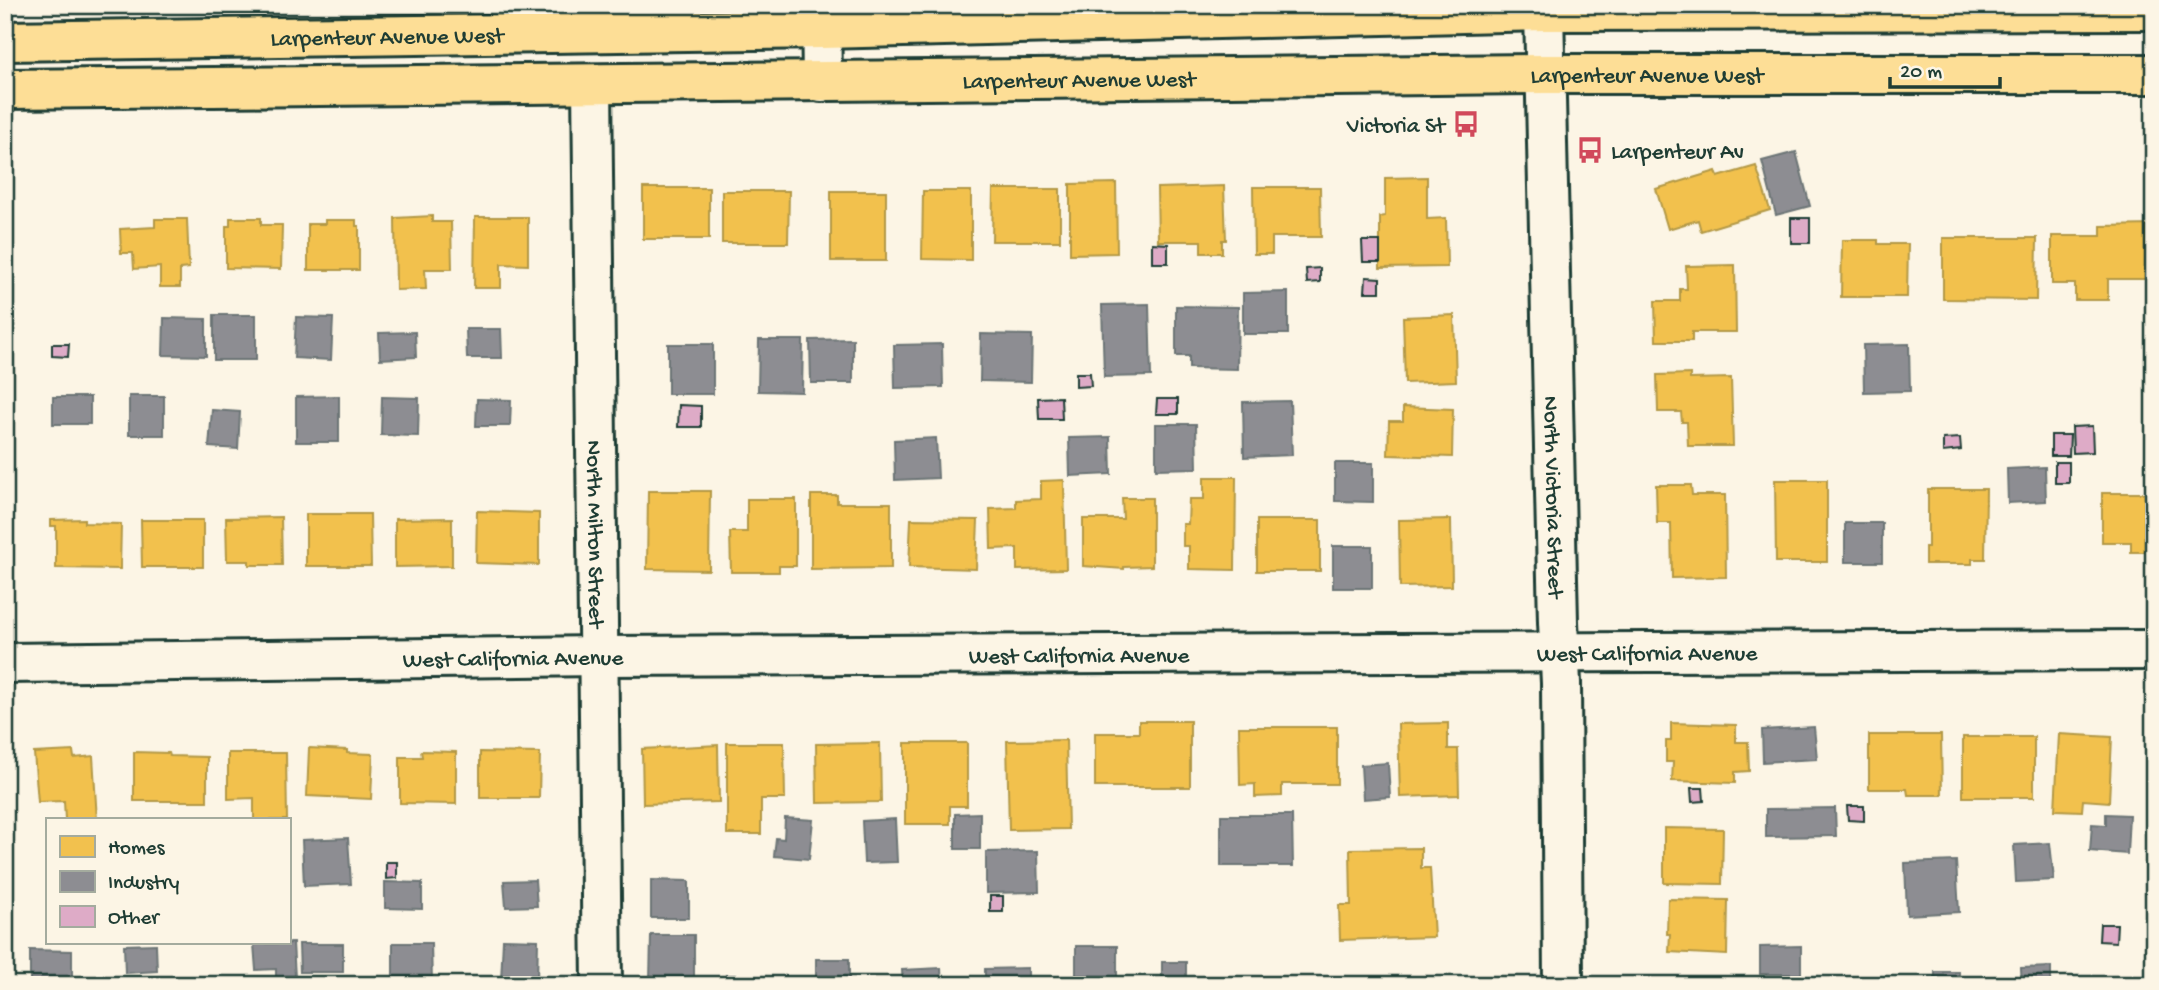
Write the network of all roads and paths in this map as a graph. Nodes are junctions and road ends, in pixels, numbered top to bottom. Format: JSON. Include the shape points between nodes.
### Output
{"nodes":[{"id":1,"x":2154,"y":10,"type":"edge"},
{"id":2,"x":1544,"y":11,"type":"junction"},
{"id":3,"x":821,"y":17,"type":"edge"},
{"id":4,"x":5,"y":41,"type":"edge"},
{"id":5,"x":1545,"y":74,"type":"junction"},
{"id":6,"x":2154,"y":74,"type":"edge"},
{"id":7,"x":822,"y":82,"type":"junction"},
{"id":8,"x":592,"y":84,"type":"junction"},
{"id":9,"x":5,"y":89,"type":"edge"},
{"id":10,"x":2154,"y":650,"type":"edge"},
{"id":11,"x":1559,"y":654,"type":"junction"},
{"id":12,"x":598,"y":656,"type":"junction"},
{"id":13,"x":5,"y":663,"type":"edge"},
{"id":14,"x":602,"y":985,"type":"edge"},
{"id":15,"x":1563,"y":985,"type":"edge"}],
"edges":[{"from":1,"to":2,"type":"main road","name":"Larpenteur Avenue West"},
{"from":2,"to":3,"type":"main road","name":"Larpenteur Avenue West"},
{"from":2,"to":5,"type":"street","name":"North Victoria Street"},
{"from":3,"to":4,"type":"main road","name":"Larpenteur Avenue West"},
{"from":3,"to":7,"type":"street"},
{"from":5,"to":6,"type":"main road","name":"Larpenteur Avenue West"},
{"from":5,"to":7,"type":"main road","name":"Larpenteur Avenue West"},
{"from":5,"to":11,"type":"street","name":"North Victoria Street"},
{"from":7,"to":8,"type":"main road","name":"Larpenteur Avenue West"},
{"from":8,"to":9,"type":"main road","name":"Larpenteur Avenue West"},
{"from":8,"to":12,"type":"street","name":"North Milton Street"},
{"from":10,"to":11,"type":"street","name":"West California Avenue"},
{"from":11,"to":12,"type":"street","name":"West California Avenue"},
{"from":11,"to":15,"type":"street","name":"North Victoria Street"},
{"from":12,"to":13,"type":"street","name":"West California Avenue"},
{"from":12,"to":14,"type":"street","name":"North Milton Street"}]}
